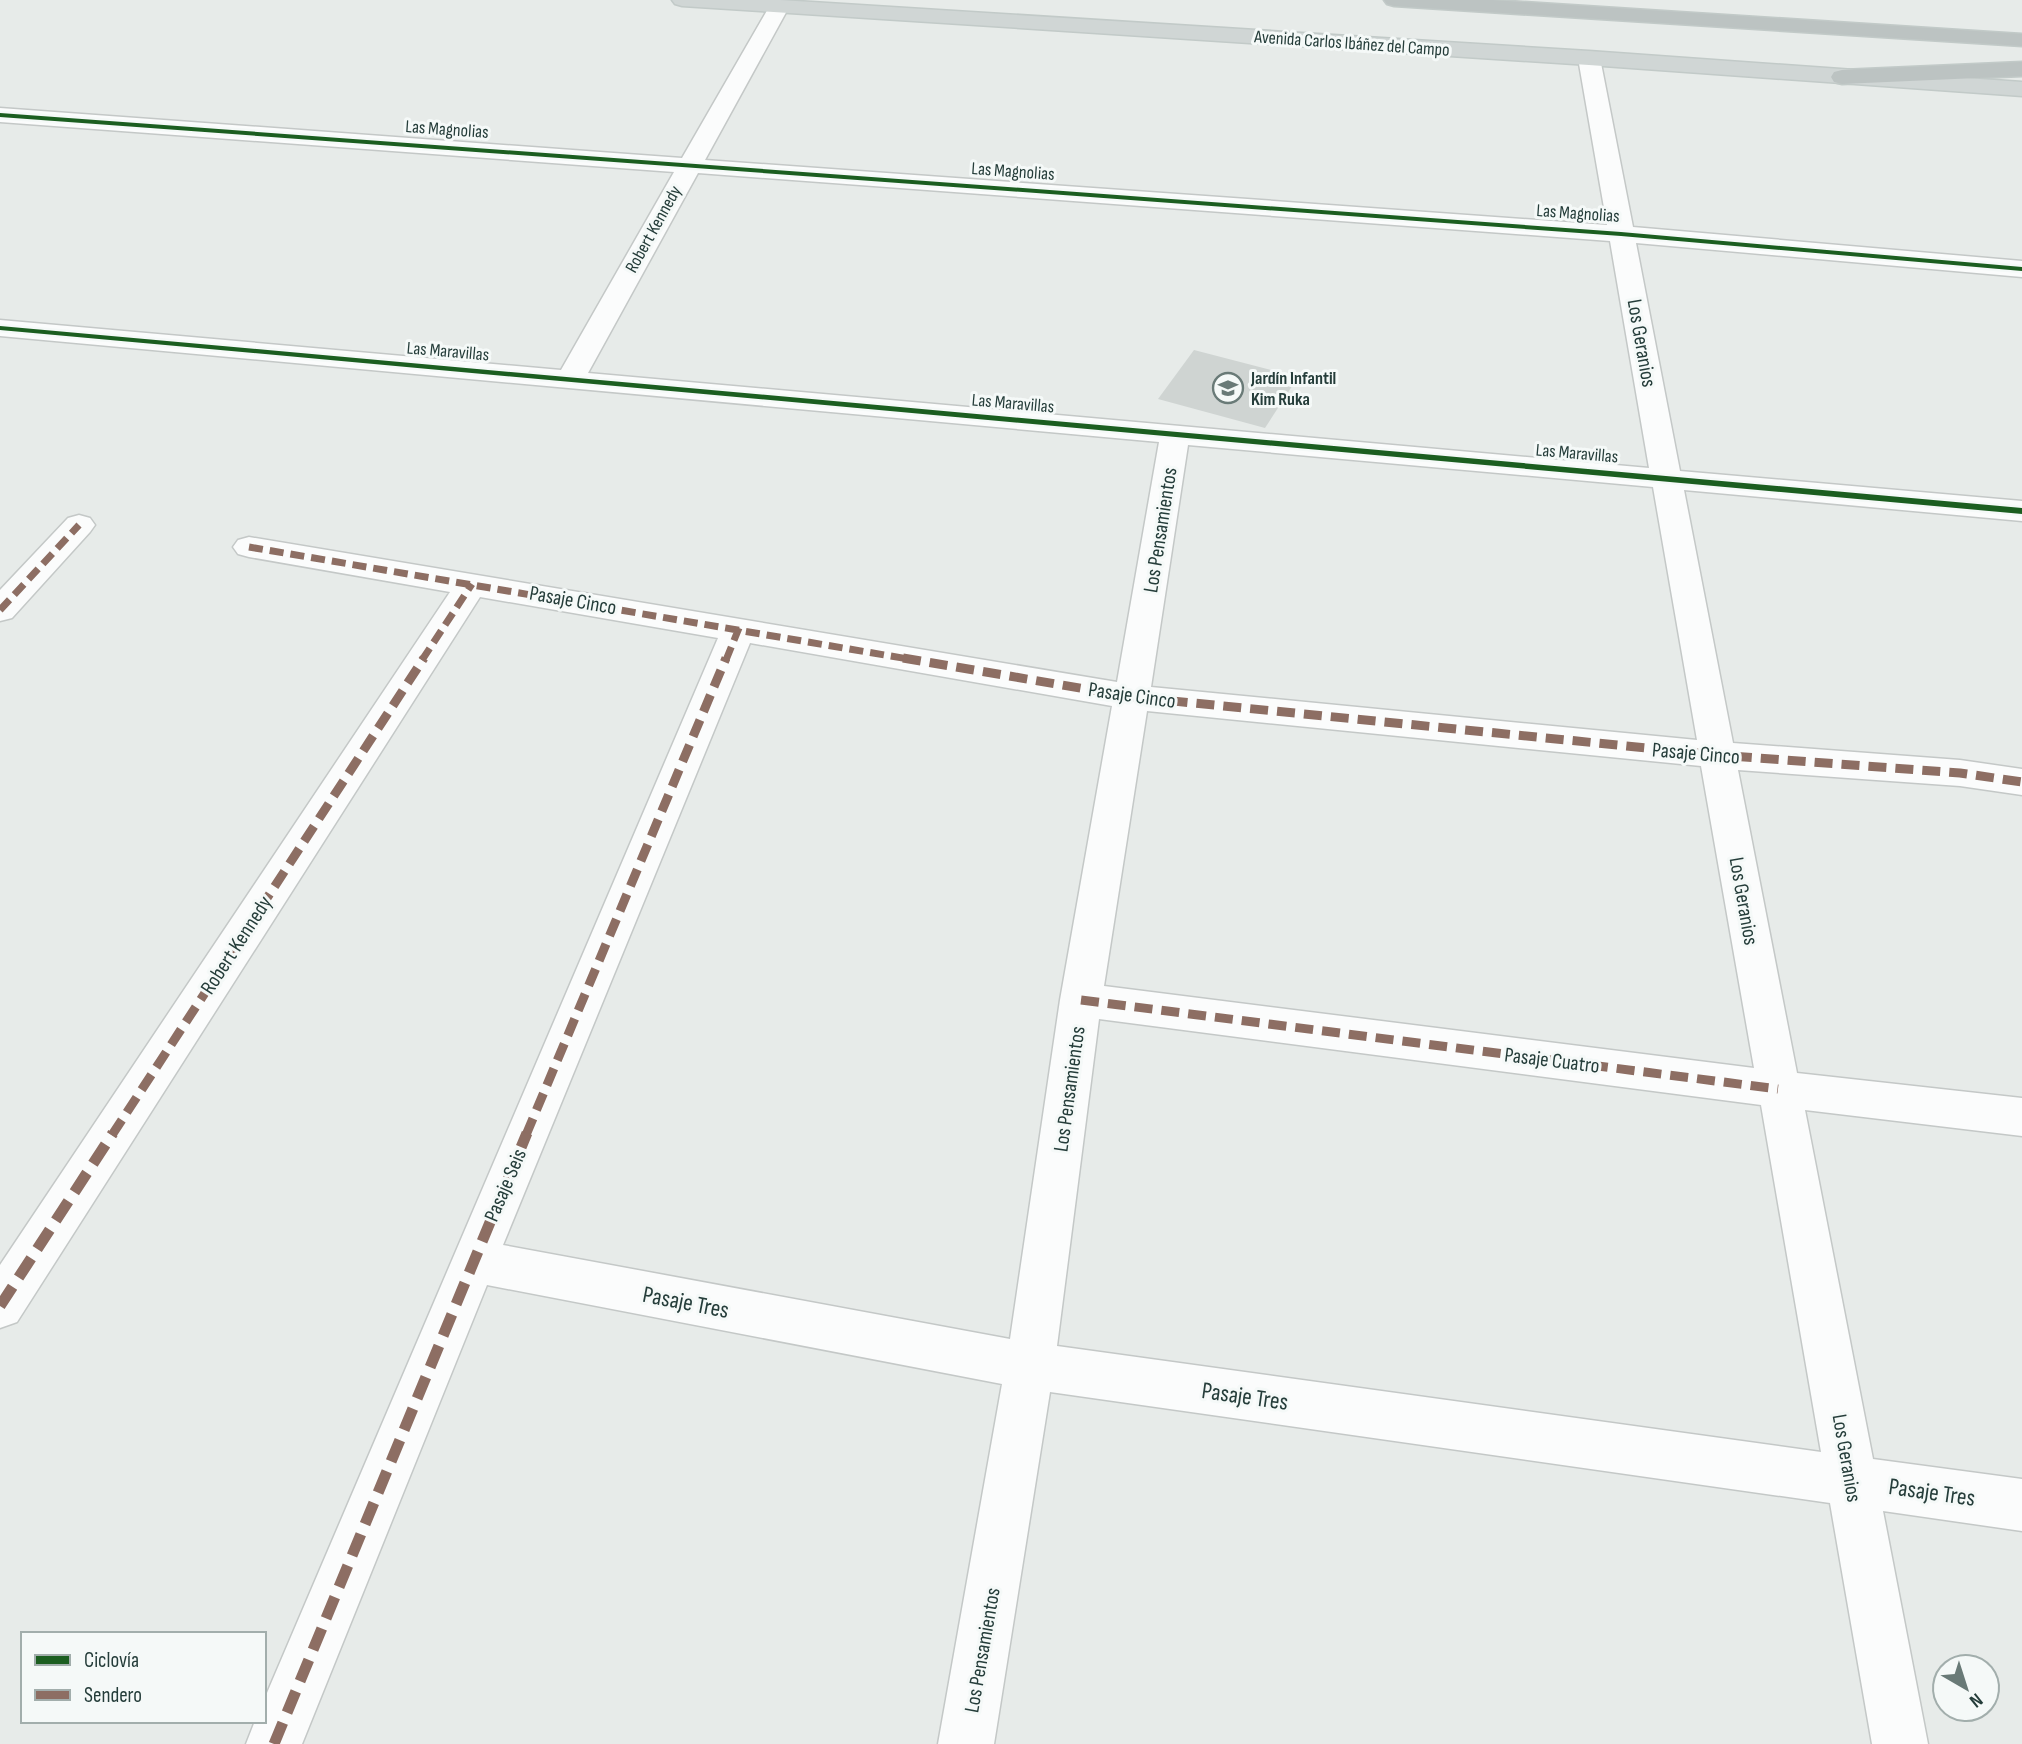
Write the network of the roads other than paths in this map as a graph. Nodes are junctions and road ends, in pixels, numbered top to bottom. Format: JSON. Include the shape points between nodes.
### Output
{"nodes":[{"id":1,"x":682,"y":0,"type":"edge"},
{"id":2,"x":1394,"y":0,"type":"edge"},
{"id":3,"x":1621,"y":0,"type":"edge"},
{"id":4,"x":779,"y":7,"type":"junction"},
{"id":5,"x":2022,"y":25,"type":"edge"},
{"id":6,"x":2022,"y":40,"type":"edge"},
{"id":7,"x":1589,"y":58,"type":"junction"},
{"id":8,"x":2022,"y":69,"type":"edge"},
{"id":9,"x":1842,"y":77,"type":"junction"},
{"id":10,"x":2022,"y":89,"type":"edge"},
{"id":11,"x":0,"y":115,"type":"edge"},
{"id":12,"x":690,"y":164,"type":"junction"},
{"id":13,"x":1621,"y":234,"type":"junction"},
{"id":14,"x":2022,"y":269,"type":"edge"},
{"id":15,"x":0,"y":328,"type":"edge"},
{"id":16,"x":570,"y":379,"type":"junction"},
{"id":17,"x":1175,"y":435,"type":"junction"},
{"id":18,"x":1667,"y":479,"type":"junction"},
{"id":19,"x":2022,"y":511,"type":"edge"},
{"id":20,"x":79,"y":525,"type":"dead end"},
{"id":21,"x":250,"y":547,"type":"dead end"},
{"id":22,"x":472,"y":583,"type":"junction"},
{"id":23,"x":0,"y":610,"type":"edge"},
{"id":24,"x":739,"y":628,"type":"junction"},
{"id":25,"x":1133,"y":697,"type":"junction"},
{"id":26,"x":1718,"y":755,"type":"junction"},
{"id":27,"x":2022,"y":782,"type":"edge"},
{"id":28,"x":1082,"y":1000,"type":"junction"},
{"id":29,"x":1778,"y":1089,"type":"junction"},
{"id":30,"x":2022,"y":1117,"type":"edge"},
{"id":31,"x":473,"y":1261,"type":"junction"},
{"id":32,"x":0,"y":1306,"type":"edge"},
{"id":33,"x":1030,"y":1366,"type":"junction"},
{"id":34,"x":1851,"y":1480,"type":"junction"},
{"id":35,"x":2022,"y":1505,"type":"edge"},
{"id":36,"x":274,"y":1744,"type":"edge"},
{"id":37,"x":966,"y":1744,"type":"edge"},
{"id":38,"x":1900,"y":1744,"type":"edge"}],
"edges":[{"from":1,"to":4,"type":"main road","name":"Avenida Carlos Ibáñez del Campo"},
{"from":2,"to":6,"type":"highway"},
{"from":3,"to":5,"type":"highway"},
{"from":4,"to":7,"type":"main road","name":"Avenida Carlos Ibáñez del Campo"},
{"from":4,"to":12,"type":"street","name":"Robert Kennedy"},
{"from":7,"to":9,"type":"main road","name":"Avenida Carlos Ibáñez del Campo"},
{"from":7,"to":13,"type":"street","name":"Los Geranios"},
{"from":8,"to":9,"type":"highway"},
{"from":9,"to":10,"type":"main road","name":"Avenida Carlos Ibáñez del Campo"},
{"from":11,"to":12,"type":"street","name":"Las Magnolias"},
{"from":12,"to":13,"type":"street","name":"Las Magnolias"},
{"from":12,"to":16,"type":"street","name":"Robert Kennedy"},
{"from":13,"to":14,"type":"street","name":"Las Magnolias"},
{"from":13,"to":18,"type":"street","name":"Los Geranios"},
{"from":15,"to":16,"type":"street","name":"Las Maravillas"},
{"from":16,"to":17,"type":"street","name":"Las Maravillas"},
{"from":17,"to":18,"type":"street","name":"Las Maravillas"},
{"from":17,"to":25,"type":"street","name":"Los Pensamientos"},
{"from":18,"to":19,"type":"street","name":"Las Maravillas"},
{"from":18,"to":26,"type":"street","name":"Los Geranios"},
{"from":20,"to":23,"type":"street"},
{"from":21,"to":22,"type":"street","name":"Pasaje Cinco"},
{"from":22,"to":24,"type":"street","name":"Pasaje Cinco"},
{"from":22,"to":32,"type":"street","name":"Robert Kennedy"},
{"from":24,"to":25,"type":"street","name":"Pasaje Cinco"},
{"from":24,"to":31,"type":"street","name":"Pasaje Seis"},
{"from":25,"to":26,"type":"street","name":"Pasaje Cinco"},
{"from":25,"to":28,"type":"street","name":"Los Pensamientos"},
{"from":26,"to":27,"type":"street","name":"Pasaje Cinco"},
{"from":26,"to":29,"type":"street","name":"Los Geranios"},
{"from":28,"to":29,"type":"street","name":"Pasaje Cuatro"},
{"from":28,"to":33,"type":"street","name":"Los Pensamientos"},
{"from":29,"to":30,"type":"street","name":"Pasaje Cuatro"},
{"from":29,"to":34,"type":"street","name":"Los Geranios"},
{"from":31,"to":33,"type":"street","name":"Pasaje Tres"},
{"from":31,"to":36,"type":"street","name":"Pasaje Seis"},
{"from":33,"to":34,"type":"street","name":"Pasaje Tres"},
{"from":33,"to":37,"type":"street","name":"Los Pensamientos"},
{"from":34,"to":35,"type":"street","name":"Pasaje Tres"},
{"from":34,"to":38,"type":"street","name":"Los Geranios"}]}
